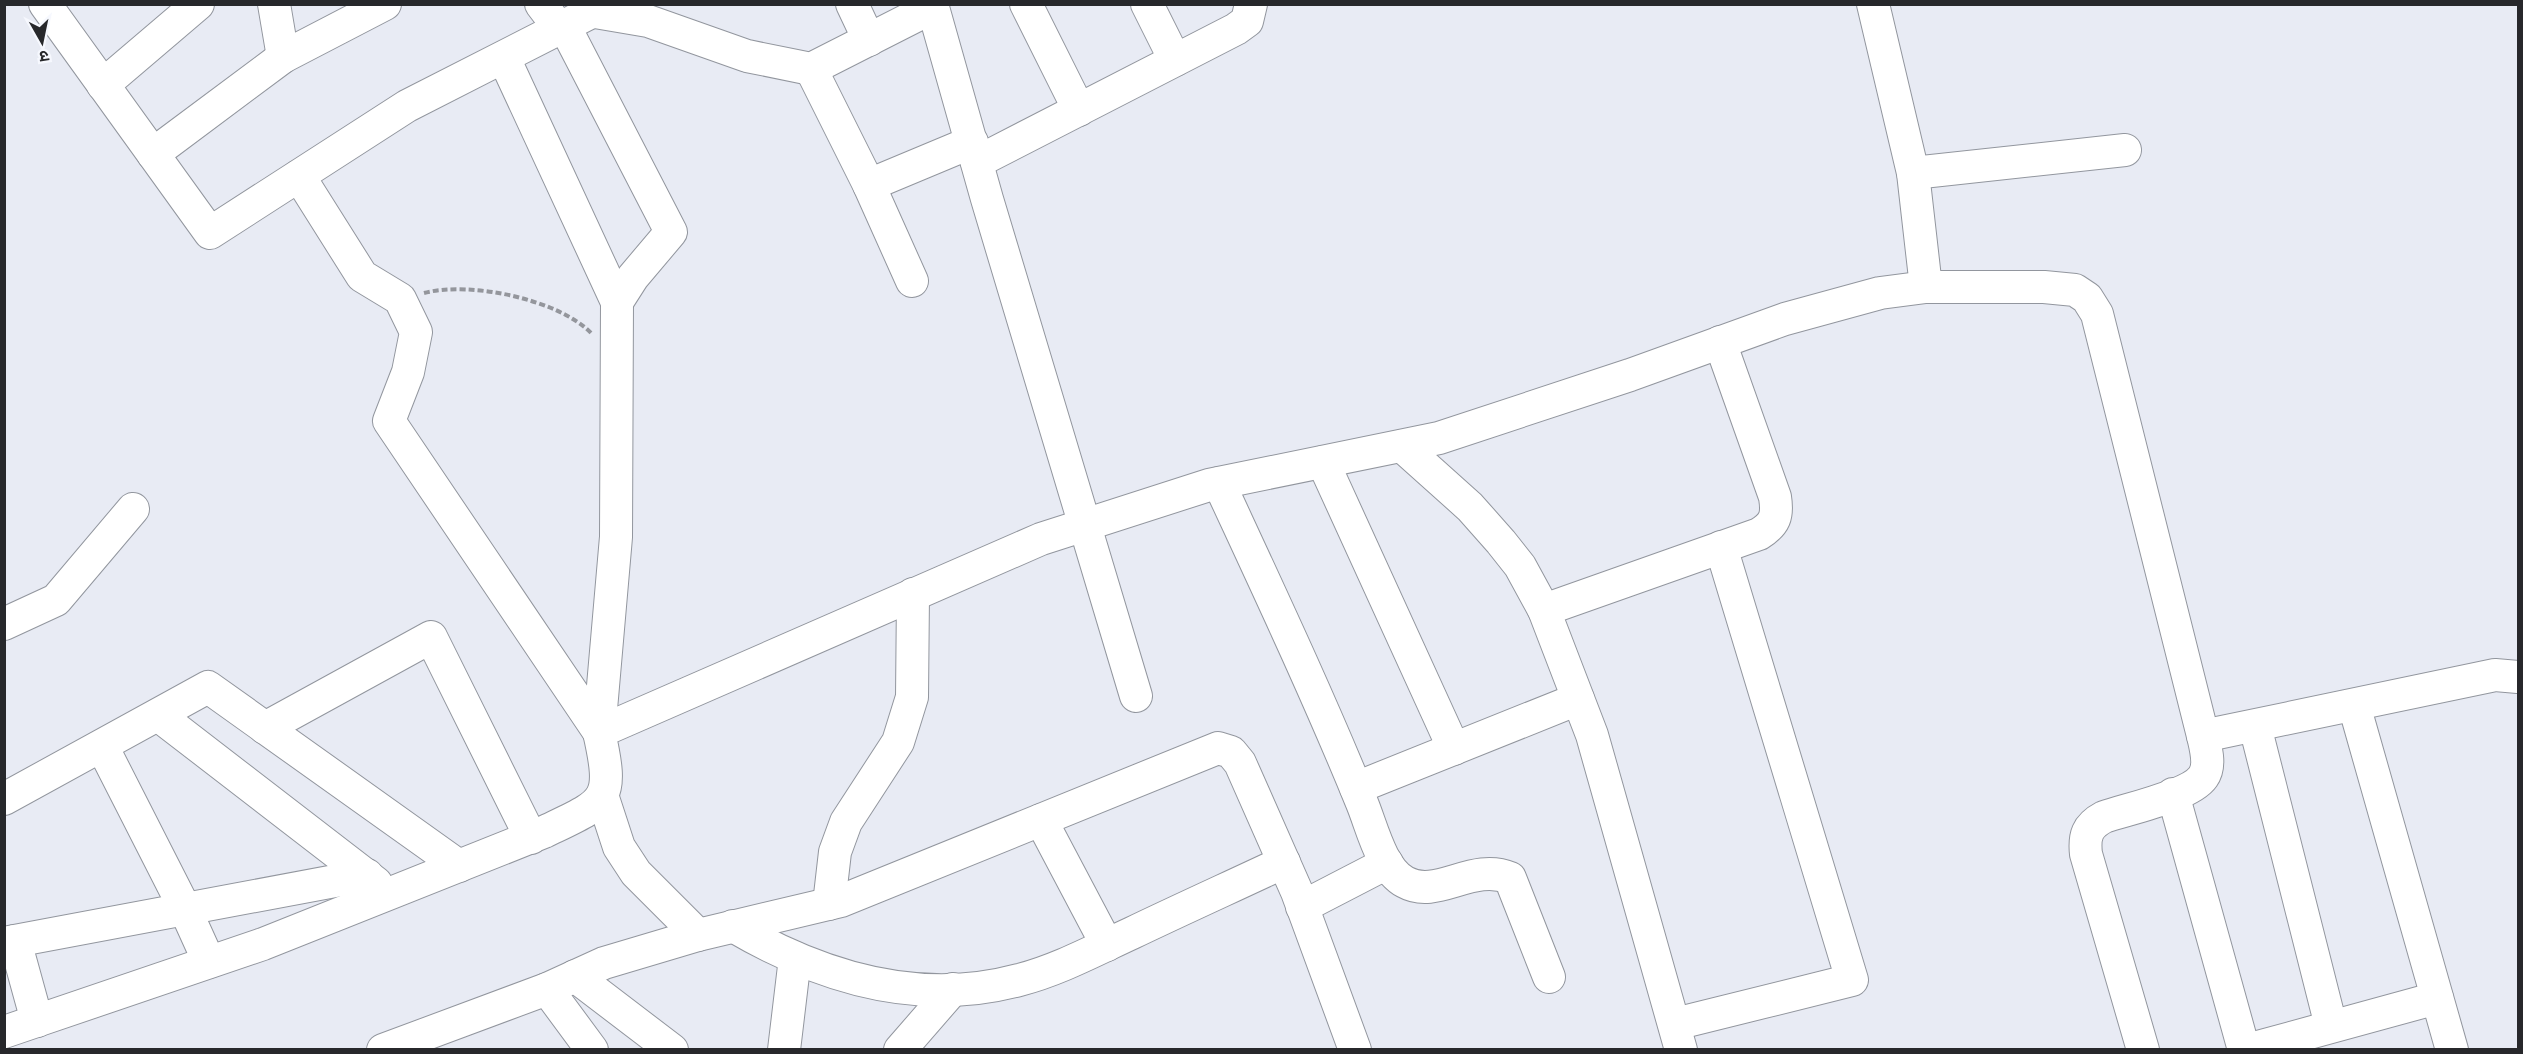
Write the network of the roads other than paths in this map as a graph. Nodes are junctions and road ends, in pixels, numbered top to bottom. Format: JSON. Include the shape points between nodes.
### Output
{"nodes":[{"id":1,"x":198,"y":4,"type":"edge"},
{"id":2,"x":274,"y":4,"type":"edge"},
{"id":3,"x":385,"y":4,"type":"edge"},
{"id":4,"x":540,"y":4,"type":"edge"},
{"id":5,"x":852,"y":4,"type":"edge"},
{"id":6,"x":1026,"y":4,"type":"edge"},
{"id":7,"x":1147,"y":4,"type":"edge"},
{"id":8,"x":1251,"y":4,"type":"edge"},
{"id":9,"x":1874,"y":4,"type":"edge"},
{"id":10,"x":50,"y":6,"type":"edge"},
{"id":11,"x":932,"y":6,"type":"edge"},
{"id":12,"x":601,"y":8,"type":"edge"},
{"id":13,"x":562,"y":28,"type":"junction"},
{"id":14,"x":869,"y":40,"type":"junction"},
{"id":15,"x":282,"y":57,"type":"junction"},
{"id":16,"x":504,"y":58,"type":"junction"},
{"id":17,"x":1175,"y":60,"type":"junction"},
{"id":18,"x":811,"y":69,"type":"junction"},
{"id":19,"x":103,"y":85,"type":"junction"},
{"id":20,"x":1079,"y":110,"type":"junction"},
{"id":21,"x":2125,"y":150,"type":"dead end"},
{"id":22,"x":974,"y":152,"type":"junction"},
{"id":23,"x":153,"y":154,"type":"junction"},
{"id":24,"x":1913,"y":173,"type":"junction"},
{"id":25,"x":299,"y":176,"type":"junction"},
{"id":26,"x":869,"y":185,"type":"junction"},
{"id":27,"x":912,"y":281,"type":"dead end"},
{"id":28,"x":1926,"y":286,"type":"junction"},
{"id":29,"x":617,"y":302,"type":"junction"},
{"id":30,"x":1720,"y":342,"type":"junction"},
{"id":31,"x":1402,"y":446,"type":"junction"},
{"id":32,"x":1323,"y":462,"type":"junction"},
{"id":33,"x":1220,"y":483,"type":"junction"},
{"id":34,"x":133,"y":509,"type":"dead end"},
{"id":35,"x":1084,"y":525,"type":"junction"},
{"id":36,"x":1721,"y":547,"type":"junction"},
{"id":37,"x":913,"y":594,"type":"junction"},
{"id":38,"x":1544,"y":610,"type":"junction"},
{"id":39,"x":4,"y":624,"type":"edge"},
{"id":40,"x":2518,"y":677,"type":"edge"},
{"id":41,"x":1136,"y":696,"type":"dead end"},
{"id":42,"x":1578,"y":699,"type":"junction"},
{"id":43,"x":2354,"y":705,"type":"junction"},
{"id":44,"x":158,"y":715,"type":"junction"},
{"id":45,"x":2255,"y":726,"type":"junction"},
{"id":46,"x":265,"y":728,"type":"junction"},
{"id":47,"x":599,"y":732,"type":"junction"},
{"id":48,"x":2204,"y":736,"type":"junction"},
{"id":49,"x":102,"y":746,"type":"junction"},
{"id":50,"x":1454,"y":749,"type":"junction"},
{"id":51,"x":1356,"y":788,"type":"junction"},
{"id":52,"x":2173,"y":794,"type":"junction"},
{"id":53,"x":603,"y":798,"type":"junction"},
{"id":54,"x":4,"y":799,"type":"edge"},
{"id":55,"x":1041,"y":820,"type":"junction"},
{"id":56,"x":531,"y":837,"type":"junction"},
{"id":57,"x":1284,"y":862,"type":"junction"},
{"id":58,"x":1387,"y":863,"type":"junction"},
{"id":59,"x":459,"y":866,"type":"junction"},
{"id":60,"x":378,"y":884,"type":"junction"},
{"id":61,"x":829,"y":904,"type":"junction"},
{"id":62,"x":1302,"y":907,"type":"junction"},
{"id":63,"x":185,"y":909,"type":"junction"},
{"id":64,"x":733,"y":926,"type":"junction"},
{"id":65,"x":698,"y":935,"type":"junction"},
{"id":66,"x":10,"y":942,"type":"edge"},
{"id":67,"x":1107,"y":945,"type":"junction"},
{"id":68,"x":795,"y":958,"type":"junction"},
{"id":69,"x":209,"y":962,"type":"junction"},
{"id":70,"x":575,"y":976,"type":"junction"},
{"id":71,"x":1549,"y":977,"type":"dead end"},
{"id":72,"x":547,"y":989,"type":"junction"},
{"id":73,"x":952,"y":989,"type":"junction"},
{"id":74,"x":2438,"y":998,"type":"junction"},
{"id":75,"x":37,"y":1021,"type":"junction"},
{"id":76,"x":2331,"y":1026,"type":"junction"},
{"id":77,"x":4,"y":1032,"type":"edge"},
{"id":78,"x":1678,"y":1037,"type":"edge"},
{"id":79,"x":383,"y":1050,"type":"edge"},
{"id":80,"x":592,"y":1050,"type":"edge"},
{"id":81,"x":672,"y":1050,"type":"edge"},
{"id":82,"x":784,"y":1050,"type":"edge"},
{"id":83,"x":900,"y":1050,"type":"edge"},
{"id":84,"x":1355,"y":1050,"type":"edge"},
{"id":85,"x":2143,"y":1050,"type":"edge"},
{"id":86,"x":2245,"y":1050,"type":"edge"},
{"id":87,"x":2452,"y":1050,"type":"edge"}],
"edges":[{"from":1,"to":19,"type":"street"},
{"from":2,"to":15,"type":"street"},
{"from":3,"to":15,"type":"street"},
{"from":4,"to":13,"type":"street"},
{"from":5,"to":14,"type":"street"},
{"from":6,"to":20,"type":"street"},
{"from":7,"to":17,"type":"street"},
{"from":8,"to":17,"type":"street","via":[[1247,21],[1242,25]]},
{"from":9,"to":24,"type":"street"},
{"from":10,"to":19,"type":"street"},
{"from":11,"to":14,"type":"street"},
{"from":11,"to":22,"type":"street"},
{"from":12,"to":13,"type":"street"},
{"from":12,"to":18,"type":"street","via":[[747,56]]},
{"from":13,"to":16,"type":"street"},
{"from":13,"to":29,"type":"street","via":[[671,232]]},
{"from":14,"to":18,"type":"street"},
{"from":15,"to":23,"type":"street"},
{"from":16,"to":25,"type":"street","via":[[407,106]]},
{"from":16,"to":29,"type":"street"},
{"from":17,"to":20,"type":"street"},
{"from":18,"to":26,"type":"street"},
{"from":19,"to":23,"type":"street"},
{"from":20,"to":22,"type":"street"},
{"from":21,"to":24,"type":"street"},
{"from":22,"to":26,"type":"street"},
{"from":22,"to":35,"type":"street"},
{"from":23,"to":25,"type":"street","via":[[210,233]]},
{"from":24,"to":28,"type":"street"},
{"from":25,"to":47,"type":"street","via":[[362,276],[400,299],[416,332],[408,372],[389,422]]},
{"from":26,"to":27,"type":"street"},
{"from":28,"to":30,"type":"street","via":[[1869,296]]},
{"from":28,"to":48,"type":"street","via":[[2075,290],[2087,298],[2097,314]]},
{"from":29,"to":47,"type":"street","via":[[616,537]]},
{"from":30,"to":31,"type":"street","via":[[1439,438]]},
{"from":30,"to":36,"type":"street","via":[[1778,514],[1771,526],[1759,534]]},
{"from":31,"to":32,"type":"street"},
{"from":31,"to":38,"type":"street","via":[[1470,507],[1501,542],[1520,566]]},
{"from":32,"to":33,"type":"street"},
{"from":32,"to":50,"type":"street"},
{"from":33,"to":35,"type":"street"},
{"from":33,"to":51,"type":"street"},
{"from":34,"to":39,"type":"street","via":[[56,600]]},
{"from":35,"to":37,"type":"street","via":[[1041,539]]},
{"from":35,"to":41,"type":"street"},
{"from":36,"to":38,"type":"street"},
{"from":36,"to":78,"type":"street","via":[[1852,980]]},
{"from":37,"to":47,"type":"street"},
{"from":37,"to":61,"type":"street","via":[[912,697],[898,742],[846,822],[835,852]]},
{"from":38,"to":42,"type":"street"},
{"from":40,"to":43,"type":"street","via":[[2495,675]]},
{"from":42,"to":50,"type":"street"},
{"from":42,"to":78,"type":"street","via":[[1592,735]]},
{"from":43,"to":45,"type":"street"},
{"from":43,"to":74,"type":"street"},
{"from":44,"to":46,"type":"street","via":[[208,687]]},
{"from":44,"to":49,"type":"street"},
{"from":44,"to":60,"type":"street"},
{"from":45,"to":48,"type":"street"},
{"from":45,"to":76,"type":"street"},
{"from":46,"to":56,"type":"street","via":[[432,637]]},
{"from":46,"to":59,"type":"street"},
{"from":47,"to":53,"type":"street","via":[[607,767]]},
{"from":48,"to":52,"type":"street","via":[[2208,765],[2203,778]]},
{"from":49,"to":54,"type":"street"},
{"from":49,"to":63,"type":"street"},
{"from":50,"to":51,"type":"street"},
{"from":51,"to":58,"type":"street"},
{"from":52,"to":85,"type":"street","via":[[2104,817],[2092,823],[2084,838]]},
{"from":52,"to":86,"type":"street"},
{"from":53,"to":56,"type":"street","via":[[588,811]]},
{"from":53,"to":65,"type":"street","via":[[619,847],[636,873]]},
{"from":55,"to":57,"type":"street","via":[[1218,748],[1232,753],[1240,763]]},
{"from":55,"to":61,"type":"street","via":[[918,872]]},
{"from":55,"to":67,"type":"street"},
{"from":56,"to":59,"type":"street"},
{"from":57,"to":62,"type":"street"},
{"from":57,"to":67,"type":"street"},
{"from":58,"to":62,"type":"street"},
{"from":58,"to":71,"type":"street","via":[[1403,881],[1418,887],[1485,872],[1510,878]]},
{"from":59,"to":60,"type":"street"},
{"from":60,"to":63,"type":"street"},
{"from":60,"to":69,"type":"street","via":[[262,944]]},
{"from":61,"to":64,"type":"street"},
{"from":62,"to":84,"type":"street"},
{"from":63,"to":66,"type":"street"},
{"from":63,"to":69,"type":"street"},
{"from":64,"to":65,"type":"street"},
{"from":64,"to":68,"type":"street"},
{"from":65,"to":70,"type":"street","via":[[604,963]]},
{"from":66,"to":75,"type":"street"},
{"from":67,"to":73,"type":"street","via":[[1019,980]]},
{"from":68,"to":73,"type":"street","via":[[858,981],[923,990]]},
{"from":68,"to":82,"type":"street"},
{"from":69,"to":75,"type":"street"},
{"from":70,"to":72,"type":"street"},
{"from":70,"to":81,"type":"street"},
{"from":72,"to":79,"type":"street"},
{"from":72,"to":80,"type":"street"},
{"from":73,"to":83,"type":"street"},
{"from":74,"to":76,"type":"street"},
{"from":74,"to":87,"type":"street"},
{"from":75,"to":77,"type":"street"},
{"from":76,"to":86,"type":"street"}]}
